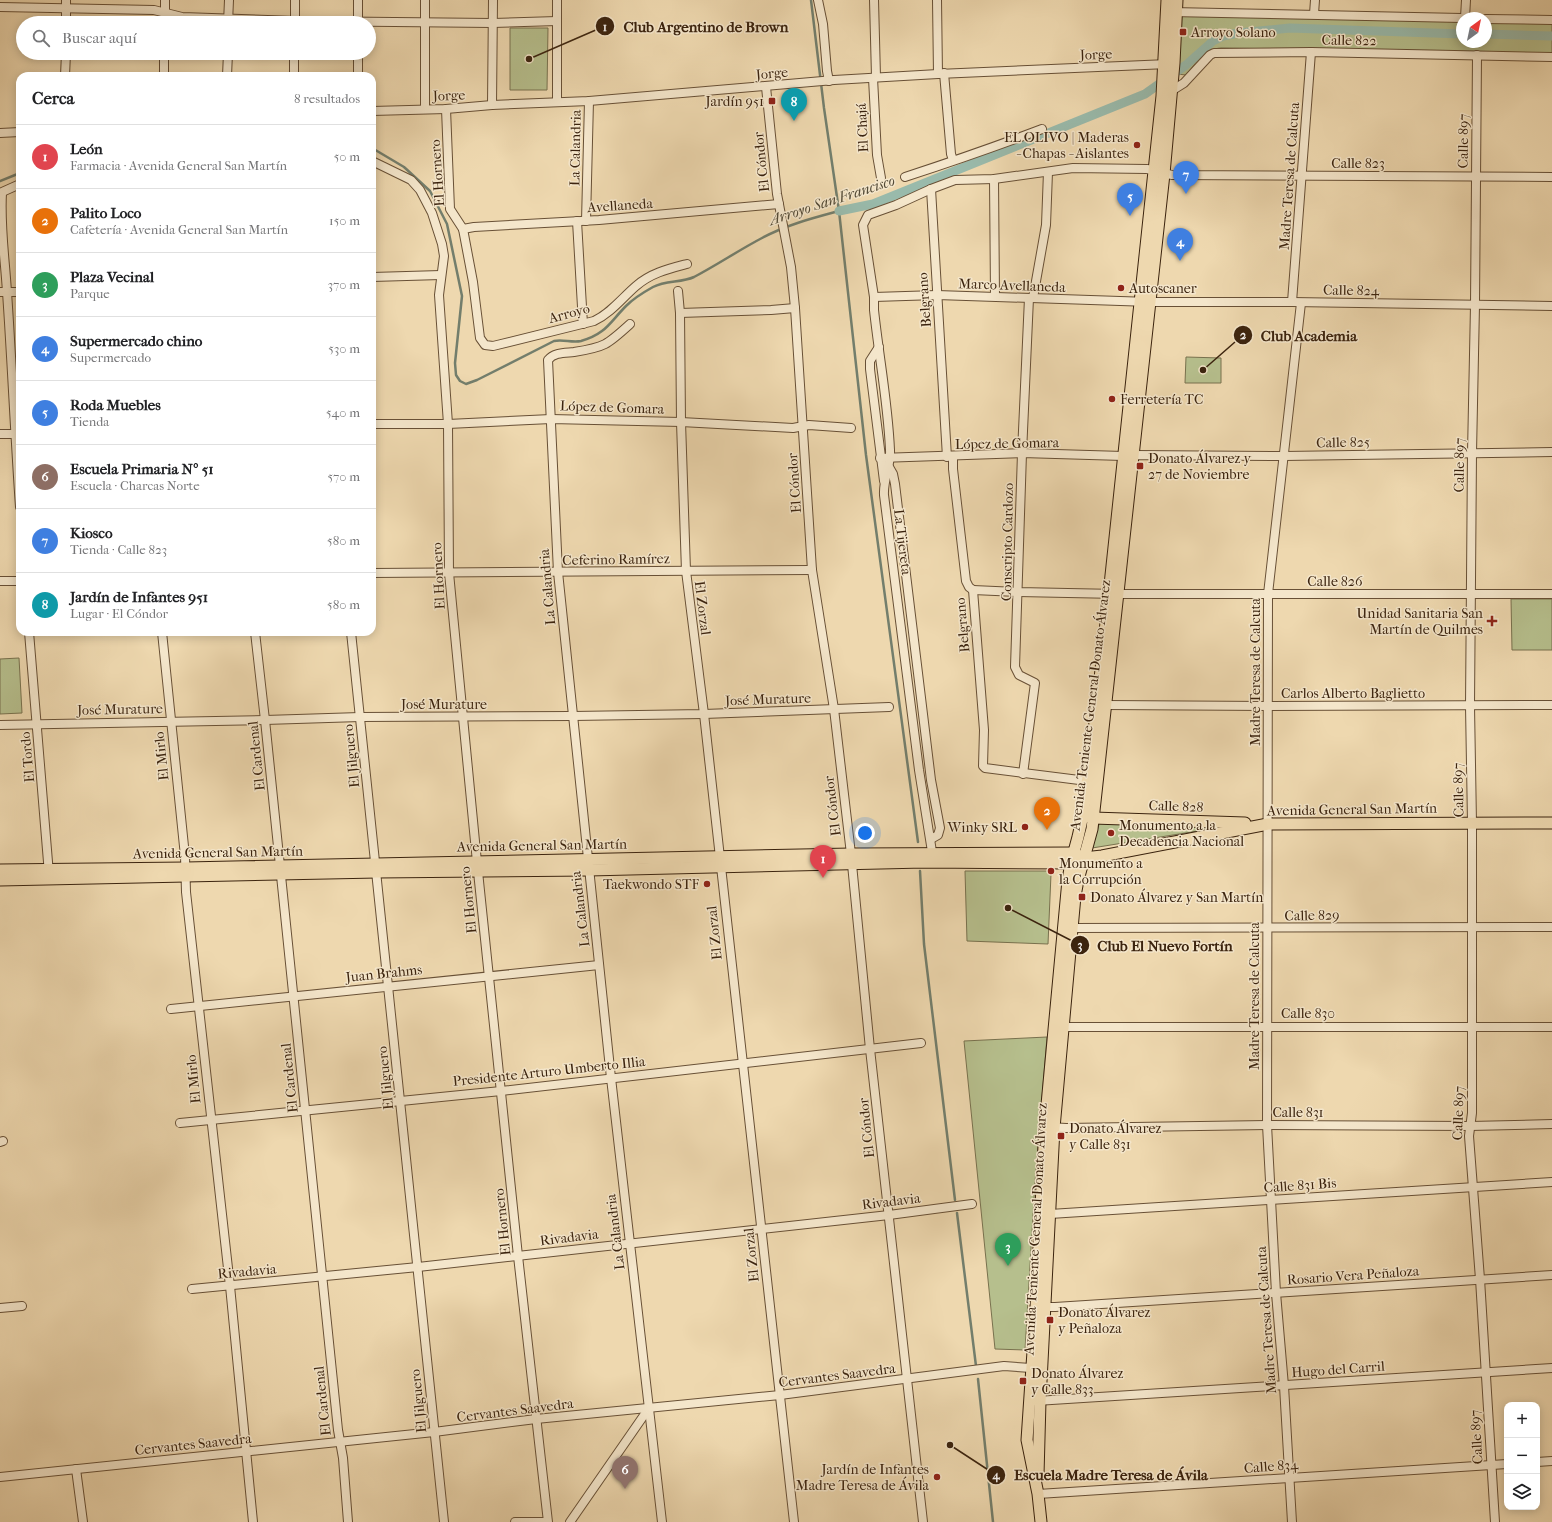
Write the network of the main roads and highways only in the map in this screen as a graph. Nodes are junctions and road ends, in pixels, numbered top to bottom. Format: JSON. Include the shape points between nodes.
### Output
{"nodes":[{"id":1,"x":1166,"y":0,"type":"edge"},
{"id":2,"x":1177,"y":0,"type":"edge"},
{"id":3,"x":1172,"y":12,"type":"junction"},
{"id":4,"x":1113,"y":594,"type":"junction"},
{"id":5,"x":1088,"y":816,"type":"junction"},
{"id":6,"x":1552,"y":823,"type":"edge"},
{"id":7,"x":1268,"y":824,"type":"junction"},
{"id":8,"x":1072,"y":858,"type":"junction"},
{"id":9,"x":1084,"y":858,"type":"junction"},
{"id":10,"x":0,"y":870,"type":"edge"},
{"id":11,"x":49,"y":875,"type":"junction"},
{"id":12,"x":0,"y":880,"type":"edge"},
{"id":13,"x":1050,"y":1127,"type":"junction"},
{"id":14,"x":1040,"y":1307,"type":"junction"},
{"id":15,"x":1035,"y":1401,"type":"junction"},
{"id":16,"x":1041,"y":1522,"type":"edge"}],
"edges":[{"from":1,"to":3,"type":"main road","name":"Avenida Teniente General Donato Álvarez"},
{"from":2,"to":3,"type":"main road","name":"Avenida Teniente General Donato Álvarez"},
{"from":3,"to":4,"type":"main road","name":"Avenida Teniente General Donato Álvarez","via":[[1167,94]]},
{"from":4,"to":5,"type":"main road","name":"Avenida Teniente General Donato Álvarez","via":[[1106,705]]},
{"from":4,"to":5,"type":"main road","name":"Avenida Teniente General Donato Álvarez","via":[[1087,781]]},
{"from":5,"to":7,"type":"main road","name":"Calle 828"},
{"from":5,"to":8,"type":"main road","name":"Avenida Teniente General Donato Álvarez"},
{"from":5,"to":9,"type":"main road","name":"Avenida Teniente General Donato Álvarez","via":[[1091,834]]},
{"from":6,"to":7,"type":"main road","name":"Avenida General San Martín"},
{"from":7,"to":9,"type":"main road","name":"Avenida General San Martín"},
{"from":8,"to":9,"type":"main road","name":"Avenida General San Martín"},
{"from":8,"to":11,"type":"main road","name":"Avenida General San Martín","via":[[852,859]]},
{"from":8,"to":13,"type":"main road","name":"Avenida Teniente General Donato Álvarez","via":[[1056,1001]]},
{"from":9,"to":13,"type":"main road","name":"Avenida Teniente General Donato Álvarez","via":[[1075,896],[1063,1027]]},
{"from":10,"to":11,"type":"main road","name":"Avenida General San Martín"},
{"from":11,"to":12,"type":"main road","name":"Avenida General San Martín"},
{"from":13,"to":14,"type":"main road","name":"Avenida Teniente General Donato Álvarez"},
{"from":13,"to":14,"type":"main road","name":"Avenida Teniente General Donato Álvarez","via":[[1050,1214]]},
{"from":14,"to":15,"type":"main road","name":"Avenida Teniente General Donato Álvarez"},
{"from":14,"to":15,"type":"main road","name":"Avenida Teniente General Donato Álvarez","via":[[1031,1368]]},
{"from":15,"to":16,"type":"main road","name":"Avenida Teniente General Donato Álvarez"}]}
